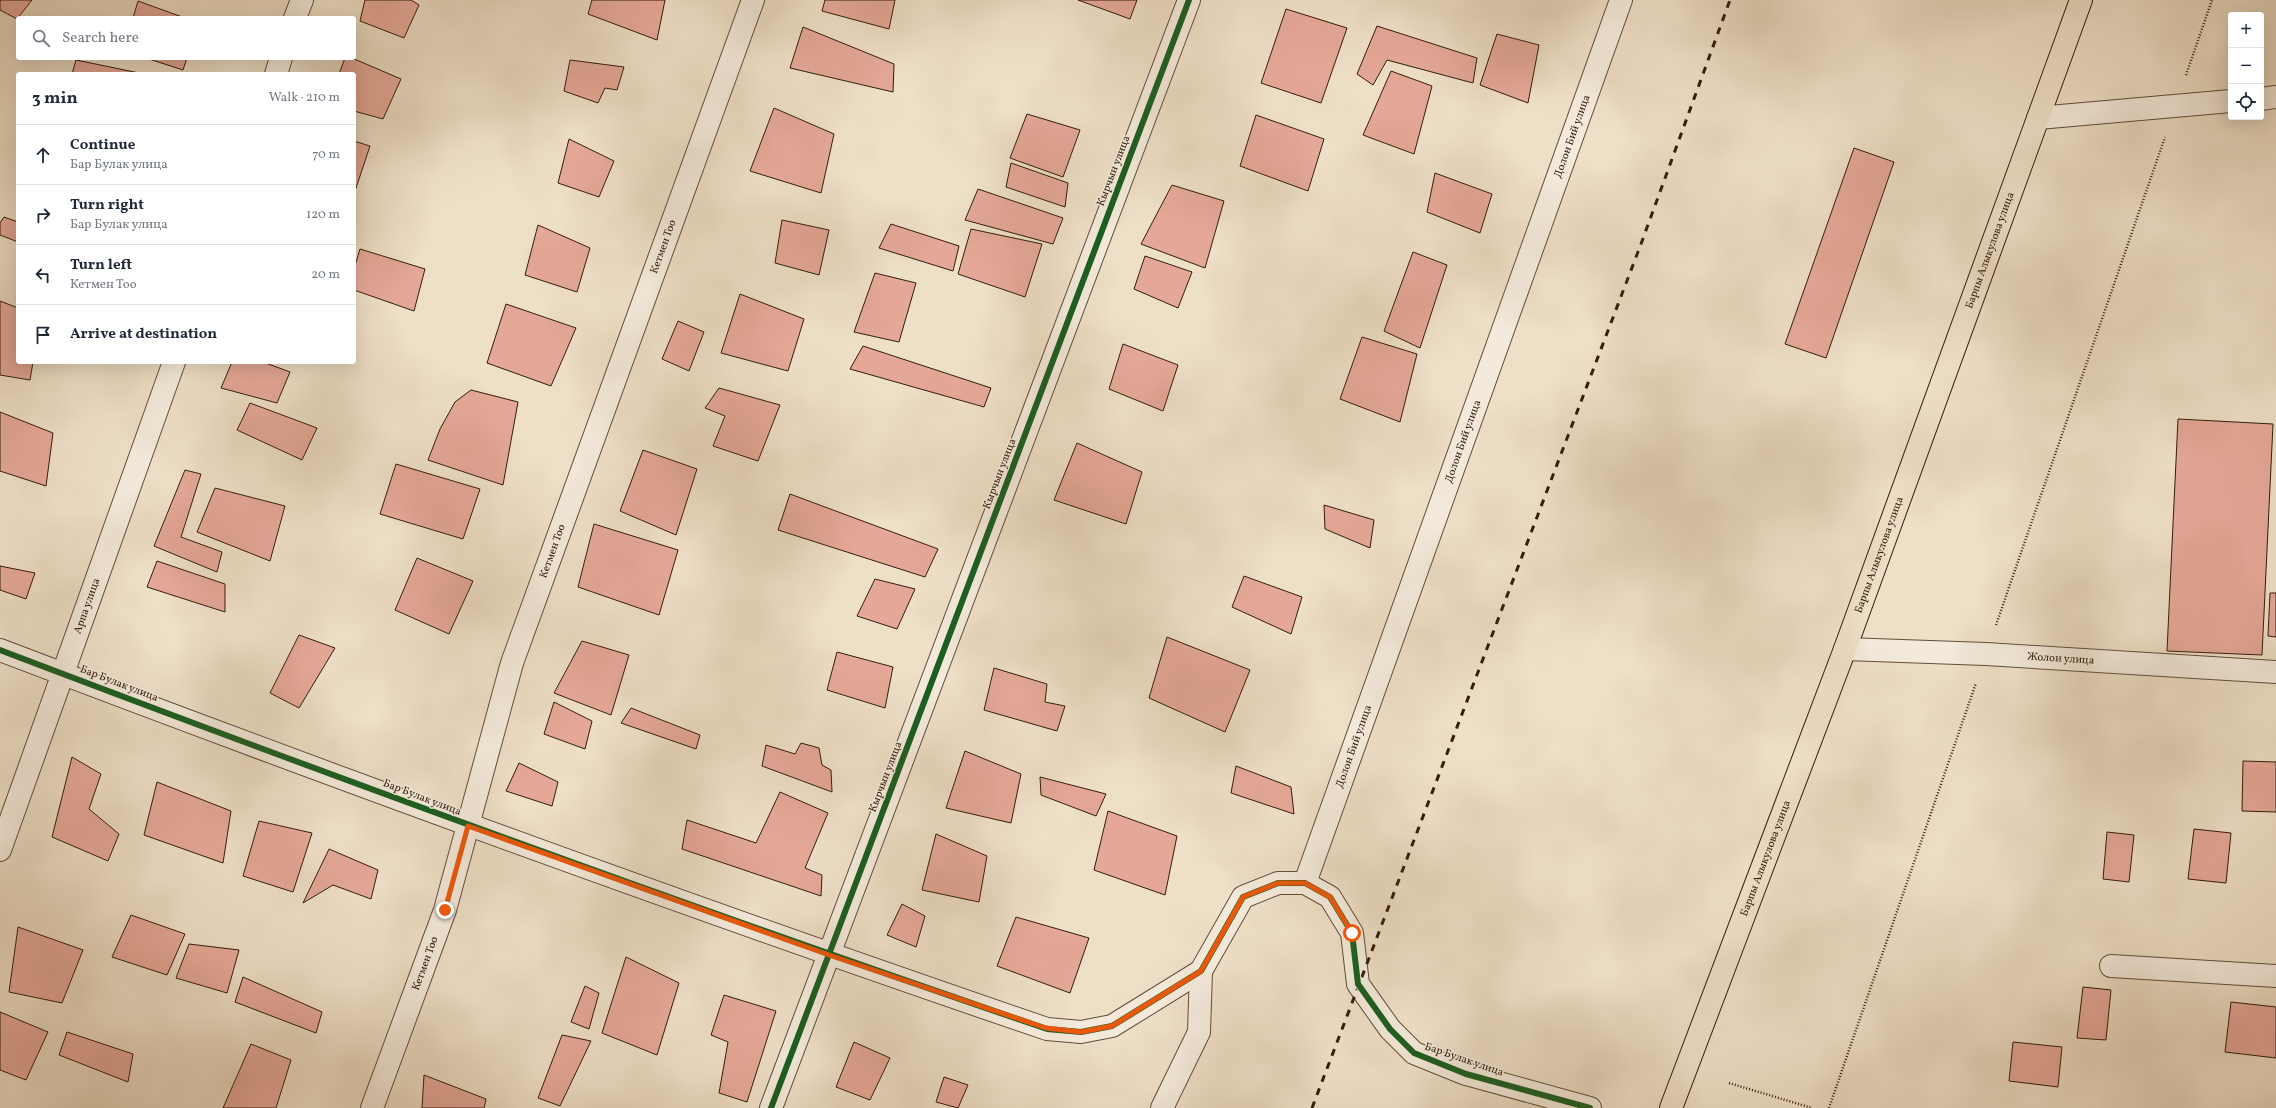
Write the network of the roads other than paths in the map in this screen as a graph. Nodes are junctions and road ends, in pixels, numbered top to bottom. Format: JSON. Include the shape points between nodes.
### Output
{"nodes":[{"id":1,"x":302,"y":0,"type":"edge"},
{"id":2,"x":753,"y":0,"type":"edge"},
{"id":3,"x":1189,"y":0,"type":"edge"},
{"id":4,"x":1621,"y":0,"type":"edge"},
{"id":5,"x":2081,"y":0,"type":"edge"},
{"id":6,"x":296,"y":16,"type":"edge"},
{"id":7,"x":280,"y":60,"type":"edge"},
{"id":8,"x":277,"y":72,"type":"edge"},
{"id":9,"x":2276,"y":97,"type":"edge"},
{"id":10,"x":2264,"y":99,"type":"edge"},
{"id":11,"x":2228,"y":101,"type":"edge"},
{"id":12,"x":2038,"y":118,"type":"junction"},
{"id":13,"x":173,"y":364,"type":"edge"},
{"id":14,"x":1845,"y":649,"type":"junction"},
{"id":15,"x":0,"y":650,"type":"edge"},
{"id":16,"x":2276,"y":672,"type":"edge"},
{"id":17,"x":64,"y":674,"type":"junction"},
{"id":18,"x":468,"y":826,"type":"junction"},
{"id":19,"x":0,"y":850,"type":"edge"},
{"id":20,"x":1305,"y":883,"type":"junction"},
{"id":21,"x":829,"y":955,"type":"junction"},
{"id":22,"x":2112,"y":966,"type":"dead end"},
{"id":23,"x":1201,"y":971,"type":"junction"},
{"id":24,"x":2276,"y":976,"type":"edge"},
{"id":25,"x":372,"y":1108,"type":"edge"},
{"id":26,"x":771,"y":1108,"type":"edge"},
{"id":27,"x":1162,"y":1108,"type":"edge"},
{"id":28,"x":1590,"y":1108,"type":"edge"},
{"id":29,"x":1671,"y":1108,"type":"edge"}],
"edges":[{"from":1,"to":6,"type":"street"},
{"from":2,"to":18,"type":"street","name":"Кетмен Тоо","via":[[512,663]]},
{"from":3,"to":21,"type":"street","name":"Кырчын улица"},
{"from":4,"to":20,"type":"street","name":"Долон Бий улица"},
{"from":5,"to":12,"type":"main road","name":"Барпы Алыкулова улица"},
{"from":7,"to":8,"type":"street"},
{"from":9,"to":10,"type":"street"},
{"from":11,"to":12,"type":"street"},
{"from":12,"to":14,"type":"main road","name":"Барпы Алыкулова улица"},
{"from":13,"to":17,"type":"street","name":"Арпа улица"},
{"from":14,"to":16,"type":"street","name":"Жолон улица","via":[[1986,654]]},
{"from":14,"to":29,"type":"main road","name":"Барпы Алыкулова улица"},
{"from":15,"to":17,"type":"street","name":"Бар Булак улица"},
{"from":17,"to":18,"type":"street","name":"Бар Булак улица"},
{"from":17,"to":19,"type":"street","name":"Арпа улица"},
{"from":18,"to":21,"type":"street","name":"Бар Булак улица"},
{"from":18,"to":25,"type":"street","name":"Кетмен Тоо","via":[[445,910]]},
{"from":20,"to":23,"type":"street","name":"Бар Булак улица","via":[[1278,883],[1243,897]]},
{"from":20,"to":28,"type":"street","name":"Бар Булак улица","via":[[1330,897],[1352,933],[1358,984],[1390,1029],[1414,1053],[1466,1074]]},
{"from":21,"to":23,"type":"street","name":"Бар Булак улица","via":[[1046,1028],[1081,1032],[1112,1026]]},
{"from":21,"to":26,"type":"street","name":"Кырчын улица"},
{"from":22,"to":24,"type":"street"},
{"from":23,"to":27,"type":"street","via":[[1198,1032]]}]}
